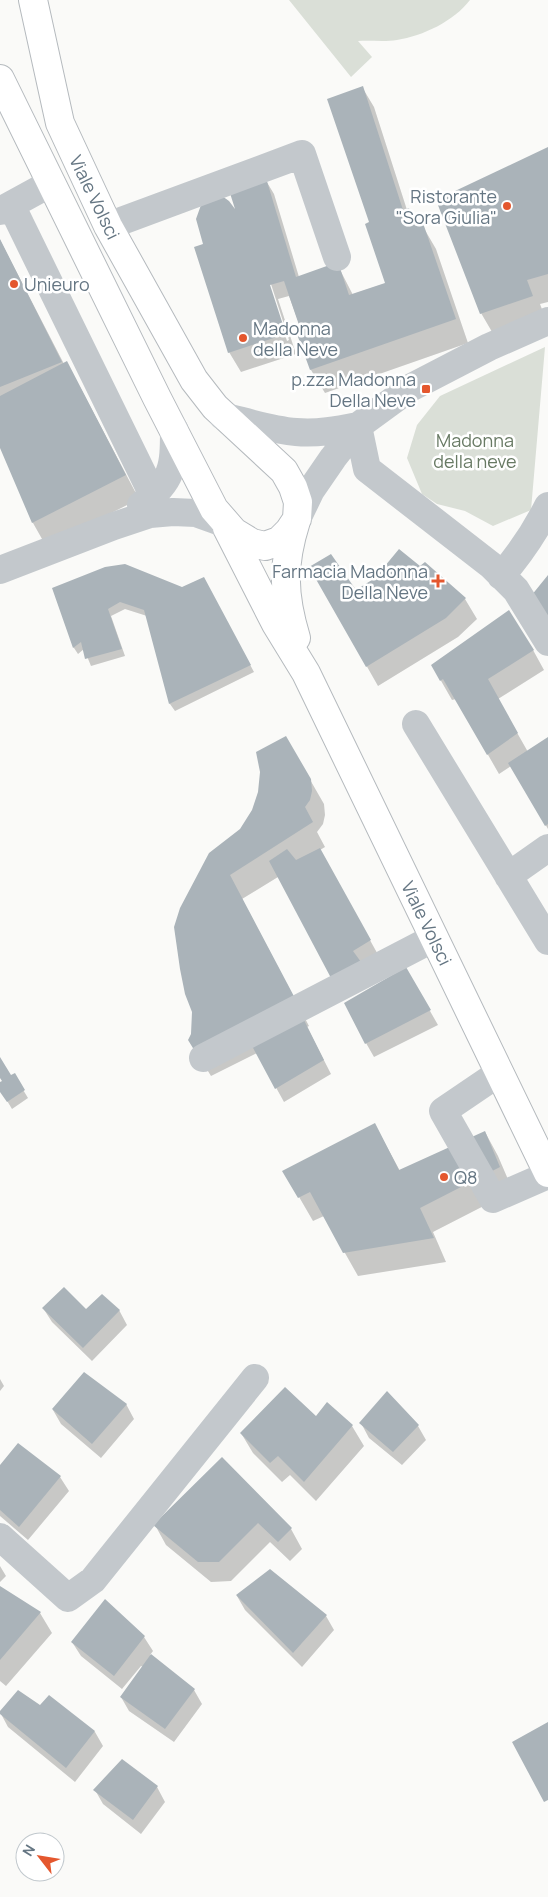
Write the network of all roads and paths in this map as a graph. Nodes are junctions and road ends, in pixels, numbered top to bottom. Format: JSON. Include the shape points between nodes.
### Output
{"nodes":[{"id":1,"x":33,"y":0,"type":"edge"},
{"id":2,"x":0,"y":79,"type":"edge"},
{"id":3,"x":51,"y":183,"type":"junction"},
{"id":4,"x":6,"y":208,"type":"edge"},
{"id":5,"x":108,"y":226,"type":"junction"},
{"id":6,"x":338,"y":257,"type":"dead end"},
{"id":7,"x":548,"y":321,"type":"edge"},
{"id":8,"x":223,"y":416,"type":"junction"},
{"id":9,"x":358,"y":426,"type":"junction"},
{"id":10,"x":174,"y":429,"type":"junction"},
{"id":11,"x":367,"y":469,"type":"junction"},
{"id":12,"x":311,"y":490,"type":"junction"},
{"id":13,"x":153,"y":495,"type":"junction"},
{"id":14,"x":548,"y":506,"type":"edge"},
{"id":15,"x":297,"y":519,"type":"junction"},
{"id":16,"x":224,"y":523,"type":"junction"},
{"id":17,"x":114,"y":526,"type":"junction"},
{"id":18,"x":0,"y":570,"type":"edge"},
{"id":19,"x":502,"y":576,"type":"junction"},
{"id":20,"x":548,"y":642,"type":"edge"},
{"id":21,"x":306,"y":673,"type":"junction"},
{"id":22,"x":416,"y":724,"type":"dead end"},
{"id":23,"x":548,"y":848,"type":"edge"},
{"id":24,"x":508,"y":876,"type":"junction"},
{"id":25,"x":434,"y":938,"type":"junction"},
{"id":26,"x":548,"y":941,"type":"edge"},
{"id":27,"x":203,"y":1058,"type":"dead end"},
{"id":28,"x":499,"y":1073,"type":"junction"},
{"id":29,"x":548,"y":1174,"type":"edge"},
{"id":30,"x":255,"y":1378,"type":"dead end"},
{"id":31,"x":0,"y":1537,"type":"edge"}],
"edges":[{"from":1,"to":5,"type":"main road","name":"Viale Volsci","via":[[60,123]]},
{"from":2,"to":3,"type":"main road","name":"Viale Volsci"},
{"from":3,"to":4,"type":"street"},
{"from":3,"to":10,"type":"main road","name":"Viale Volsci"},
{"from":4,"to":13,"type":"street"},
{"from":5,"to":6,"type":"street","via":[[302,154]]},
{"from":5,"to":8,"type":"main road","name":"Viale Volsci","via":[[194,380]]},
{"from":7,"to":9,"type":"street","via":[[410,388]]},
{"from":8,"to":9,"type":"street","via":[[297,432],[323,432]]},
{"from":8,"to":15,"type":"main road","name":"Viale Volsci","via":[[284,471],[298,502]]},
{"from":9,"to":11,"type":"street"},
{"from":9,"to":12,"type":"street"},
{"from":10,"to":13,"type":"street","via":[[174,459],[168,476]]},
{"from":10,"to":16,"type":"main road","name":"Viale Volsci"},
{"from":11,"to":12,"type":"street","via":[[342,470],[328,475]]},
{"from":11,"to":19,"type":"street"},
{"from":12,"to":15,"type":"street"},
{"from":13,"to":17,"type":"street"},
{"from":14,"to":19,"type":"street"},
{"from":15,"to":16,"type":"main road","via":[[279,541],[264,546],[252,543]]},
{"from":15,"to":21,"type":"main road","via":[[285,572],[287,603]]},
{"from":16,"to":17,"type":"street","via":[[196,513],[173,512],[150,514]]},
{"from":16,"to":21,"type":"main road","via":[[276,624]]},
{"from":17,"to":18,"type":"street"},
{"from":19,"to":20,"type":"street","via":[[516,590]]},
{"from":21,"to":25,"type":"main road","name":"Viale Volsci"},
{"from":22,"to":24,"type":"street"},
{"from":23,"to":24,"type":"street"},
{"from":24,"to":26,"type":"street"},
{"from":25,"to":27,"type":"street"},
{"from":25,"to":28,"type":"main road","name":"Viale Volsci"},
{"from":28,"to":29,"type":"main road","name":"Viale Volsci"},
{"from":28,"to":29,"type":"street","via":[[443,1111],[493,1199]]},
{"from":30,"to":31,"type":"street","via":[[93,1580],[68,1598]]}]}
